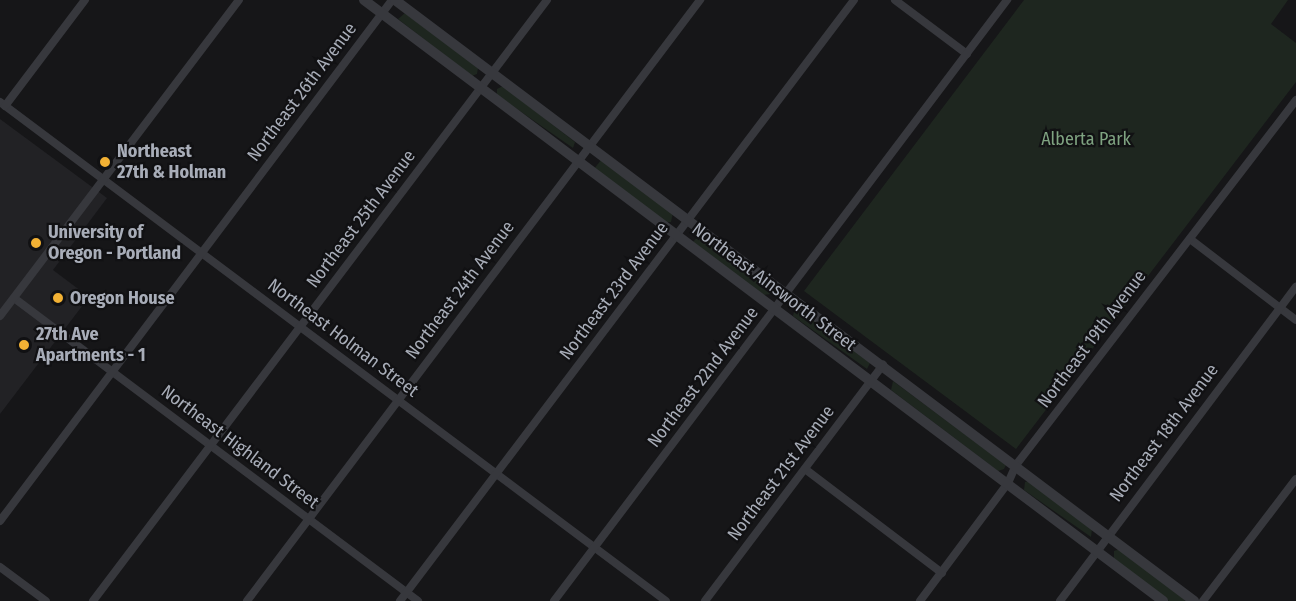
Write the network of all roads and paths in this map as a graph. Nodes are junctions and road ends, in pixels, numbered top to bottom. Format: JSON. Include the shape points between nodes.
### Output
{"nodes":[{"id":1,"x":85,"y":0,"type":"edge"},
{"id":2,"x":239,"y":0,"type":"edge"},
{"id":3,"x":364,"y":0,"type":"edge"},
{"id":4,"x":394,"y":0,"type":"edge"},
{"id":5,"x":547,"y":0,"type":"edge"},
{"id":6,"x":700,"y":0,"type":"edge"},
{"id":7,"x":854,"y":0,"type":"edge"},
{"id":8,"x":895,"y":0,"type":"edge"},
{"id":9,"x":1007,"y":0,"type":"edge"},
{"id":10,"x":382,"y":13,"type":"junction"},
{"id":11,"x":967,"y":54,"type":"junction"},
{"id":12,"x":492,"y":72,"type":"junction"},
{"id":13,"x":481,"y":87,"type":"junction"},
{"id":14,"x":1296,"y":100,"type":"edge"},
{"id":15,"x":2,"y":104,"type":"edge"},
{"id":16,"x":590,"y":146,"type":"junction"},
{"id":17,"x":579,"y":161,"type":"junction"},
{"id":18,"x":103,"y":179,"type":"junction"},
{"id":19,"x":688,"y":219,"type":"junction"},
{"id":20,"x":677,"y":234,"type":"junction"},
{"id":21,"x":1190,"y":239,"type":"junction"},
{"id":22,"x":202,"y":253,"type":"junction"},
{"id":23,"x":1296,"y":287,"type":"edge"},
{"id":24,"x":786,"y":293,"type":"junction"},
{"id":25,"x":14,"y":298,"type":"junction"},
{"id":26,"x":775,"y":308,"type":"junction"},
{"id":27,"x":1280,"y":308,"type":"junction"},
{"id":28,"x":0,"y":316,"type":"edge"},
{"id":29,"x":1296,"y":320,"type":"edge"},
{"id":30,"x":300,"y":327,"type":"junction"},
{"id":31,"x":883,"y":365,"type":"junction"},
{"id":32,"x":112,"y":372,"type":"junction"},
{"id":33,"x":872,"y":381,"type":"junction"},
{"id":34,"x":398,"y":400,"type":"junction"},
{"id":35,"x":210,"y":445,"type":"junction"},
{"id":36,"x":1017,"y":465,"type":"junction"},
{"id":37,"x":805,"y":469,"type":"junction"},
{"id":38,"x":496,"y":473,"type":"junction"},
{"id":39,"x":1296,"y":479,"type":"edge"},
{"id":40,"x":1008,"y":483,"type":"junction"},
{"id":41,"x":308,"y":519,"type":"junction"},
{"id":42,"x":0,"y":521,"type":"edge"},
{"id":43,"x":1107,"y":534,"type":"junction"},
{"id":44,"x":595,"y":547,"type":"junction"},
{"id":45,"x":1098,"y":551,"type":"junction"},
{"id":46,"x":0,"y":567,"type":"edge"},
{"id":47,"x":942,"y":573,"type":"junction"},
{"id":48,"x":407,"y":592,"type":"junction"},
{"id":49,"x":45,"y":601,"type":"edge"},
{"id":50,"x":93,"y":601,"type":"edge"},
{"id":51,"x":247,"y":601,"type":"edge"},
{"id":52,"x":400,"y":601,"type":"edge"},
{"id":53,"x":418,"y":601,"type":"edge"},
{"id":54,"x":554,"y":601,"type":"edge"},
{"id":55,"x":666,"y":601,"type":"edge"},
{"id":56,"x":705,"y":601,"type":"edge"},
{"id":57,"x":920,"y":601,"type":"edge"},
{"id":58,"x":1060,"y":601,"type":"edge"},
{"id":59,"x":1163,"y":601,"type":"edge"},
{"id":60,"x":1194,"y":601,"type":"edge"},
{"id":61,"x":1203,"y":601,"type":"edge"}],
"edges":[{"from":1,"to":15,"type":"street"},
{"from":2,"to":18,"type":"street"},
{"from":3,"to":10,"type":"street","name":"Northeast Ainsworth Street"},
{"from":4,"to":10,"type":"street","name":"Northeast 26th Avenue"},
{"from":4,"to":12,"type":"street","name":"Northeast Ainsworth Street"},
{"from":5,"to":12,"type":"street","name":"Northeast 25th Avenue"},
{"from":6,"to":16,"type":"street","name":"Northeast 24th Avenue"},
{"from":7,"to":19,"type":"street","name":"Northeast 23rd Avenue"},
{"from":8,"to":11,"type":"street"},
{"from":9,"to":11,"type":"street","name":"Northeast 22nd Avenue"},
{"from":10,"to":13,"type":"street","name":"Northeast Ainsworth Street"},
{"from":10,"to":22,"type":"street","name":"Northeast 26th Avenue"},
{"from":11,"to":24,"type":"street","name":"Northeast 22nd Avenue"},
{"from":12,"to":13,"type":"street","name":"Northeast 25th Avenue"},
{"from":12,"to":16,"type":"street","name":"Northeast Ainsworth Street"},
{"from":13,"to":17,"type":"street","name":"Northeast Ainsworth Street"},
{"from":13,"to":30,"type":"street","name":"Northeast 25th Avenue"},
{"from":14,"to":21,"type":"street","name":"Northeast 19th Avenue"},
{"from":15,"to":18,"type":"street","name":"Northeast Holman Street"},
{"from":16,"to":17,"type":"street","name":"Northeast 24th Avenue"},
{"from":16,"to":19,"type":"street","name":"Northeast Ainsworth Street"},
{"from":17,"to":20,"type":"street","name":"Northeast Ainsworth Street"},
{"from":17,"to":34,"type":"street","name":"Northeast 24th Avenue"},
{"from":18,"to":22,"type":"street","name":"Northeast Holman Street"},
{"from":18,"to":25,"type":"street"},
{"from":19,"to":20,"type":"street","name":"Northeast 23rd Avenue"},
{"from":19,"to":24,"type":"street","name":"Northeast Ainsworth Street"},
{"from":20,"to":26,"type":"street","name":"Northeast Ainsworth Street"},
{"from":20,"to":38,"type":"street","name":"Northeast 23rd Avenue"},
{"from":21,"to":27,"type":"street"},
{"from":21,"to":36,"type":"street","name":"Northeast 19th Avenue"},
{"from":22,"to":30,"type":"street","name":"Northeast Holman Street"},
{"from":22,"to":32,"type":"street","name":"Northeast 26th Avenue"},
{"from":23,"to":27,"type":"street","name":"Northeast 18th Avenue"},
{"from":24,"to":26,"type":"street","name":"Northeast 22nd Avenue"},
{"from":24,"to":31,"type":"street","name":"Northeast Ainsworth Street"},
{"from":25,"to":28,"type":"street"},
{"from":25,"to":32,"type":"street","name":"Northeast Highland Street"},
{"from":26,"to":33,"type":"street","name":"Northeast Ainsworth Street"},
{"from":26,"to":44,"type":"street","name":"Northeast 22nd Avenue"},
{"from":27,"to":29,"type":"street"},
{"from":27,"to":43,"type":"street","name":"Northeast 18th Avenue"},
{"from":30,"to":34,"type":"street","name":"Northeast Holman Street"},
{"from":30,"to":35,"type":"street","name":"Northeast 25th Avenue"},
{"from":31,"to":33,"type":"street","name":"Northeast 21st Avenue"},
{"from":31,"to":36,"type":"street","name":"Northeast Ainsworth Street"},
{"from":32,"to":35,"type":"street","name":"Northeast Highland Street"},
{"from":32,"to":42,"type":"street","name":"Northeast 26th Avenue"},
{"from":33,"to":37,"type":"street","name":"Northeast 21st Avenue"},
{"from":33,"to":40,"type":"street","name":"Northeast Ainsworth Street"},
{"from":34,"to":38,"type":"street","name":"Northeast Holman Street"},
{"from":34,"to":41,"type":"street","name":"Northeast 24th Avenue"},
{"from":35,"to":41,"type":"street","name":"Northeast Highland Street"},
{"from":35,"to":50,"type":"street","name":"Northeast 25th Avenue"},
{"from":36,"to":40,"type":"street","name":"Northeast 19th Avenue"},
{"from":36,"to":43,"type":"street","name":"Northeast Ainsworth Street"},
{"from":37,"to":47,"type":"street"},
{"from":37,"to":56,"type":"street","name":"Northeast 21st Avenue"},
{"from":38,"to":44,"type":"street","name":"Northeast Holman Street"},
{"from":38,"to":48,"type":"street","name":"Northeast 23rd Avenue"},
{"from":39,"to":61,"type":"street"},
{"from":40,"to":45,"type":"street","name":"Northeast Ainsworth Street"},
{"from":40,"to":47,"type":"street","name":"Northeast 19th Avenue"},
{"from":41,"to":48,"type":"street","name":"Northeast Highland Street"},
{"from":41,"to":51,"type":"street","name":"Northeast 24th Avenue"},
{"from":43,"to":45,"type":"street","name":"Northeast 18th Avenue"},
{"from":43,"to":60,"type":"street","name":"Northeast Ainsworth Street"},
{"from":44,"to":54,"type":"street","name":"Northeast 22nd Avenue"},
{"from":44,"to":55,"type":"street","name":"Northeast Holman Street"},
{"from":45,"to":58,"type":"street","name":"Northeast 18th Avenue"},
{"from":45,"to":59,"type":"street","name":"Northeast Ainsworth Street"},
{"from":46,"to":49,"type":"street"},
{"from":47,"to":57,"type":"street","name":"Northeast 19th Avenue"},
{"from":48,"to":52,"type":"street","name":"Northeast 23rd Avenue"},
{"from":48,"to":53,"type":"street","name":"Northeast Highland Street"}]}
